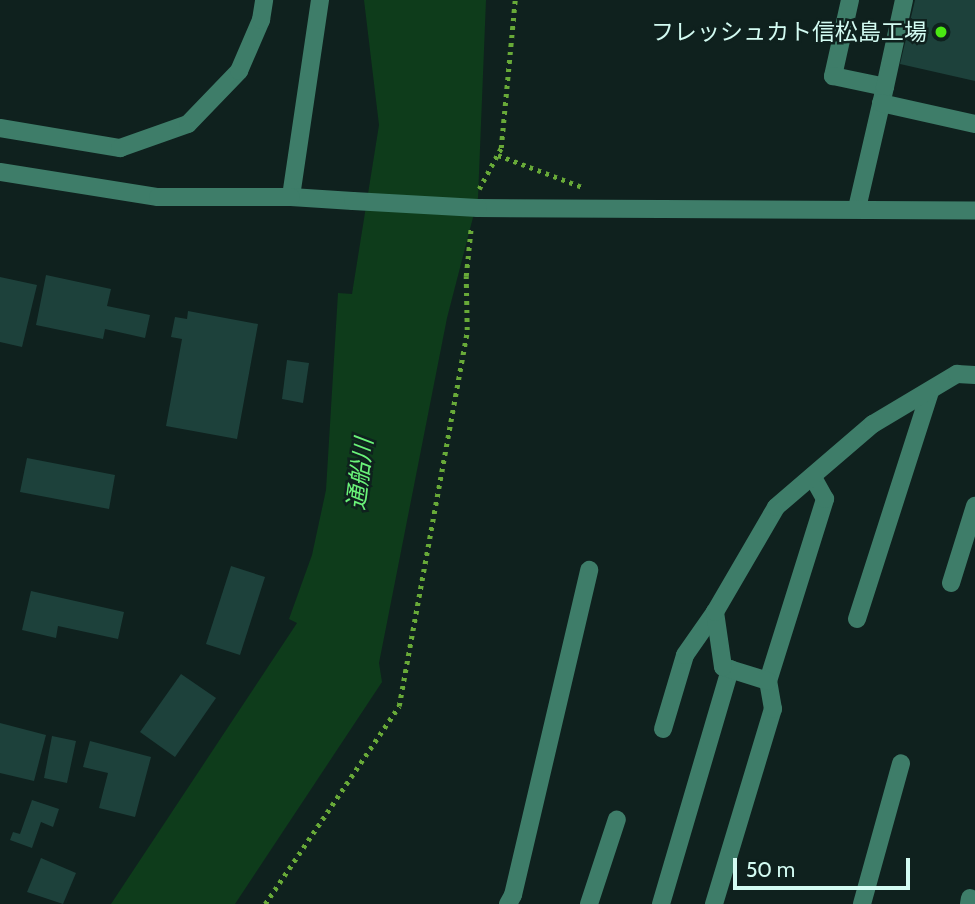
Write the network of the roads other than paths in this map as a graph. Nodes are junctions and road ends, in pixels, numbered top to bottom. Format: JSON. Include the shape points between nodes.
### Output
{"nodes":[{"id":1,"x":264,"y":0,"type":"edge"},
{"id":2,"x":320,"y":0,"type":"edge"},
{"id":3,"x":850,"y":0,"type":"edge"},
{"id":4,"x":904,"y":0,"type":"edge"},
{"id":5,"x":883,"y":95,"type":"junction"},
{"id":6,"x":975,"y":124,"type":"edge"},
{"id":7,"x":0,"y":128,"type":"edge"},
{"id":8,"x":0,"y":172,"type":"edge"},
{"id":9,"x":291,"y":197,"type":"junction"},
{"id":10,"x":858,"y":208,"type":"junction"},
{"id":11,"x":975,"y":211,"type":"edge"},
{"id":12,"x":975,"y":375,"type":"edge"},
{"id":13,"x":930,"y":391,"type":"junction"},
{"id":14,"x":812,"y":476,"type":"junction"},
{"id":15,"x":975,"y":506,"type":"edge"},
{"id":16,"x":589,"y":570,"type":"dead end"},
{"id":17,"x":951,"y":583,"type":"dead end"},
{"id":18,"x":715,"y":612,"type":"junction"},
{"id":19,"x":857,"y":619,"type":"dead end"},
{"id":20,"x":730,"y":669,"type":"junction"},
{"id":21,"x":768,"y":681,"type":"junction"},
{"id":22,"x":663,"y":729,"type":"dead end"},
{"id":23,"x":901,"y":763,"type":"dead end"},
{"id":24,"x":617,"y":819,"type":"dead end"},
{"id":25,"x":508,"y":904,"type":"edge"},
{"id":26,"x":589,"y":904,"type":"edge"},
{"id":27,"x":661,"y":904,"type":"edge"},
{"id":28,"x":714,"y":904,"type":"edge"},
{"id":29,"x":862,"y":904,"type":"edge"}],
"edges":[{"from":1,"to":7,"type":"street","via":[[261,20],[239,71],[188,124],[120,148]]},
{"from":2,"to":9,"type":"street"},
{"from":3,"to":5,"type":"street","via":[[834,76]]},
{"from":4,"to":5,"type":"street"},
{"from":5,"to":6,"type":"street"},
{"from":5,"to":10,"type":"street"},
{"from":8,"to":9,"type":"street","via":[[158,197]]},
{"from":9,"to":10,"type":"street","bridge":true,"via":[[475,209]]},
{"from":10,"to":11,"type":"street"},
{"from":12,"to":13,"type":"street","via":[[957,374]]},
{"from":13,"to":14,"type":"street","via":[[873,424]]},
{"from":13,"to":19,"type":"street"},
{"from":14,"to":18,"type":"street","via":[[776,507]]},
{"from":14,"to":21,"type":"street","via":[[825,499]]},
{"from":15,"to":17,"type":"street"},
{"from":16,"to":25,"type":"street"},
{"from":18,"to":20,"type":"street","via":[[723,667]]},
{"from":18,"to":22,"type":"street","via":[[685,655]]},
{"from":20,"to":21,"type":"street"},
{"from":20,"to":27,"type":"street"},
{"from":21,"to":28,"type":"street","via":[[773,709]]},
{"from":23,"to":29,"type":"street"},
{"from":24,"to":26,"type":"street"}]}
